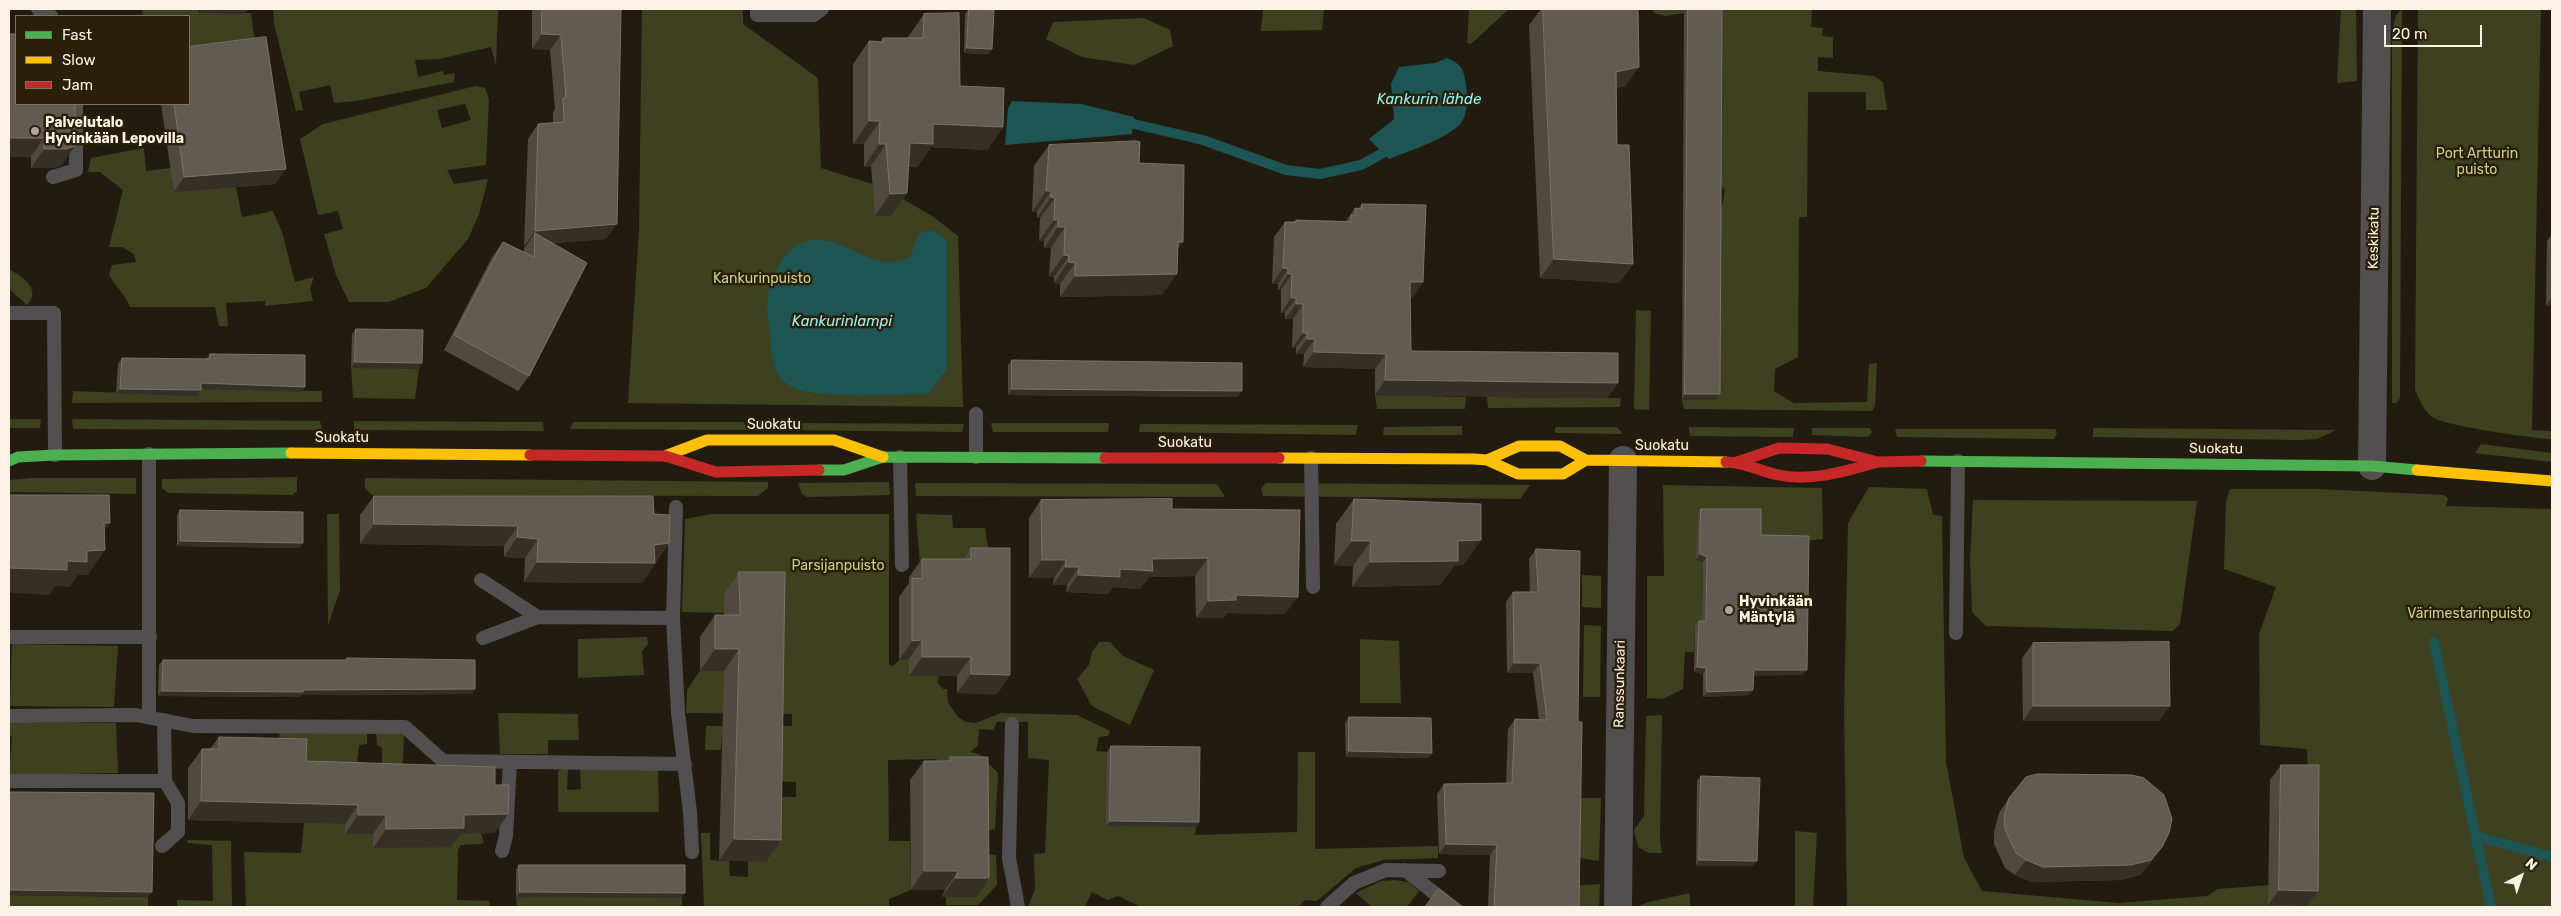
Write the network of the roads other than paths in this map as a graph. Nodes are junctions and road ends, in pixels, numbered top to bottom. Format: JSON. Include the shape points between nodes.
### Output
{"nodes":[{"id":1,"x":38,"y":9,"type":"edge"},
{"id":2,"x":757,"y":9,"type":"edge"},
{"id":3,"x":822,"y":9,"type":"edge"},
{"id":4,"x":2377,"y":9,"type":"edge"},
{"id":5,"x":49,"y":15,"type":"edge"},
{"id":6,"x":76,"y":105,"type":"edge"},
{"id":7,"x":52,"y":177,"type":"edge"},
{"id":8,"x":9,"y":313,"type":"edge"},
{"id":9,"x":976,"y":414,"type":"dead end"},
{"id":10,"x":149,"y":454,"type":"junction"},
{"id":11,"x":55,"y":456,"type":"junction"},
{"id":12,"x":665,"y":456,"type":"junction"},
{"id":13,"x":883,"y":457,"type":"junction"},
{"id":14,"x":900,"y":457,"type":"junction"},
{"id":15,"x":976,"y":457,"type":"junction"},
{"id":16,"x":12,"y":458,"type":"edge"},
{"id":17,"x":1311,"y":458,"type":"junction"},
{"id":18,"x":1487,"y":460,"type":"junction"},
{"id":19,"x":1586,"y":460,"type":"junction"},
{"id":20,"x":1623,"y":460,"type":"junction"},
{"id":21,"x":1958,"y":461,"type":"junction"},
{"id":22,"x":1737,"y":462,"type":"junction"},
{"id":23,"x":1878,"y":462,"type":"junction"},
{"id":24,"x":2372,"y":466,"type":"junction"},
{"id":25,"x":2552,"y":481,"type":"edge"},
{"id":26,"x":676,"y":507,"type":"dead end"},
{"id":27,"x":902,"y":566,"type":"dead end"},
{"id":28,"x":481,"y":580,"type":"dead end"},
{"id":29,"x":1313,"y":587,"type":"dead end"},
{"id":30,"x":538,"y":617,"type":"junction"},
{"id":31,"x":673,"y":618,"type":"junction"},
{"id":32,"x":1956,"y":633,"type":"dead end"},
{"id":33,"x":9,"y":637,"type":"edge"},
{"id":34,"x":150,"y":637,"type":"junction"},
{"id":35,"x":483,"y":638,"type":"dead end"},
{"id":36,"x":9,"y":716,"type":"edge"},
{"id":37,"x":149,"y":717,"type":"junction"},
{"id":38,"x":164,"y":720,"type":"junction"},
{"id":39,"x":1012,"y":724,"type":"dead end"},
{"id":40,"x":510,"y":762,"type":"junction"},
{"id":41,"x":684,"y":764,"type":"junction"},
{"id":42,"x":165,"y":780,"type":"junction"},
{"id":43,"x":9,"y":781,"type":"edge"},
{"id":44,"x":162,"y":846,"type":"dead end"},
{"id":45,"x":502,"y":852,"type":"dead end"},
{"id":46,"x":692,"y":852,"type":"dead end"},
{"id":47,"x":1405,"y":870,"type":"junction"},
{"id":48,"x":1439,"y":870,"type":"dead end"},
{"id":49,"x":1018,"y":907,"type":"edge"},
{"id":50,"x":1327,"y":907,"type":"edge"},
{"id":51,"x":1452,"y":907,"type":"edge"},
{"id":52,"x":1618,"y":907,"type":"edge"}],
"edges":[{"from":1,"to":5,"type":"lane"},
{"from":2,"to":3,"type":"lane","via":[[757,14],[814,15]]},
{"from":4,"to":24,"type":"street","name":"Keskikatu"},
{"from":6,"to":7,"type":"lane","via":[[76,170]]},
{"from":8,"to":11,"type":"lane","via":[[54,313]]},
{"from":9,"to":15,"type":"lane"},
{"from":10,"to":11,"type":"street","name":"Suokatu"},
{"from":10,"to":12,"type":"street","name":"Suokatu"},
{"from":10,"to":34,"type":"lane"},
{"from":11,"to":16,"type":"street","name":"Suokatu"},
{"from":12,"to":13,"type":"street","name":"Suokatu","via":[[716,472],[844,470]]},
{"from":12,"to":13,"type":"street","name":"Suokatu","via":[[707,440],[834,440]]},
{"from":13,"to":14,"type":"street","name":"Suokatu"},
{"from":14,"to":15,"type":"street","name":"Suokatu"},
{"from":14,"to":27,"type":"lane"},
{"from":15,"to":17,"type":"street","name":"Suokatu"},
{"from":17,"to":18,"type":"street","name":"Suokatu"},
{"from":17,"to":29,"type":"lane"},
{"from":18,"to":19,"type":"street","name":"Suokatu","via":[[1519,446],[1560,446]]},
{"from":18,"to":19,"type":"street","name":"Suokatu","via":[[1518,474],[1563,474]]},
{"from":19,"to":20,"type":"street","name":"Suokatu"},
{"from":20,"to":22,"type":"street","name":"Suokatu"},
{"from":20,"to":52,"type":"street","name":"Ranssunkaari"},
{"from":21,"to":23,"type":"street","name":"Suokatu"},
{"from":21,"to":24,"type":"street","name":"Suokatu"},
{"from":21,"to":32,"type":"lane"},
{"from":22,"to":23,"type":"street","name":"Suokatu","via":[[1780,475],[1827,476]]},
{"from":22,"to":23,"type":"street","name":"Suokatu","via":[[1780,448],[1827,449]]},
{"from":24,"to":25,"type":"street","name":"Suokatu"},
{"from":26,"to":31,"type":"lane"},
{"from":28,"to":30,"type":"lane"},
{"from":30,"to":31,"type":"lane"},
{"from":30,"to":35,"type":"lane"},
{"from":31,"to":41,"type":"lane"},
{"from":33,"to":34,"type":"lane"},
{"from":34,"to":37,"type":"lane","via":[[154,654]]},
{"from":36,"to":37,"type":"lane"},
{"from":37,"to":38,"type":"lane"},
{"from":38,"to":40,"type":"lane","via":[[193,726],[405,727],[442,760]]},
{"from":38,"to":42,"type":"lane"},
{"from":39,"to":49,"type":"lane","via":[[1009,858]]},
{"from":40,"to":41,"type":"lane"},
{"from":40,"to":45,"type":"lane","via":[[506,836]]},
{"from":41,"to":46,"type":"lane"},
{"from":42,"to":43,"type":"lane"},
{"from":42,"to":44,"type":"lane","via":[[178,804],[178,832]]},
{"from":47,"to":48,"type":"lane"},
{"from":47,"to":50,"type":"lane","via":[[1386,870],[1354,883]]},
{"from":47,"to":51,"type":"lane"}]}
